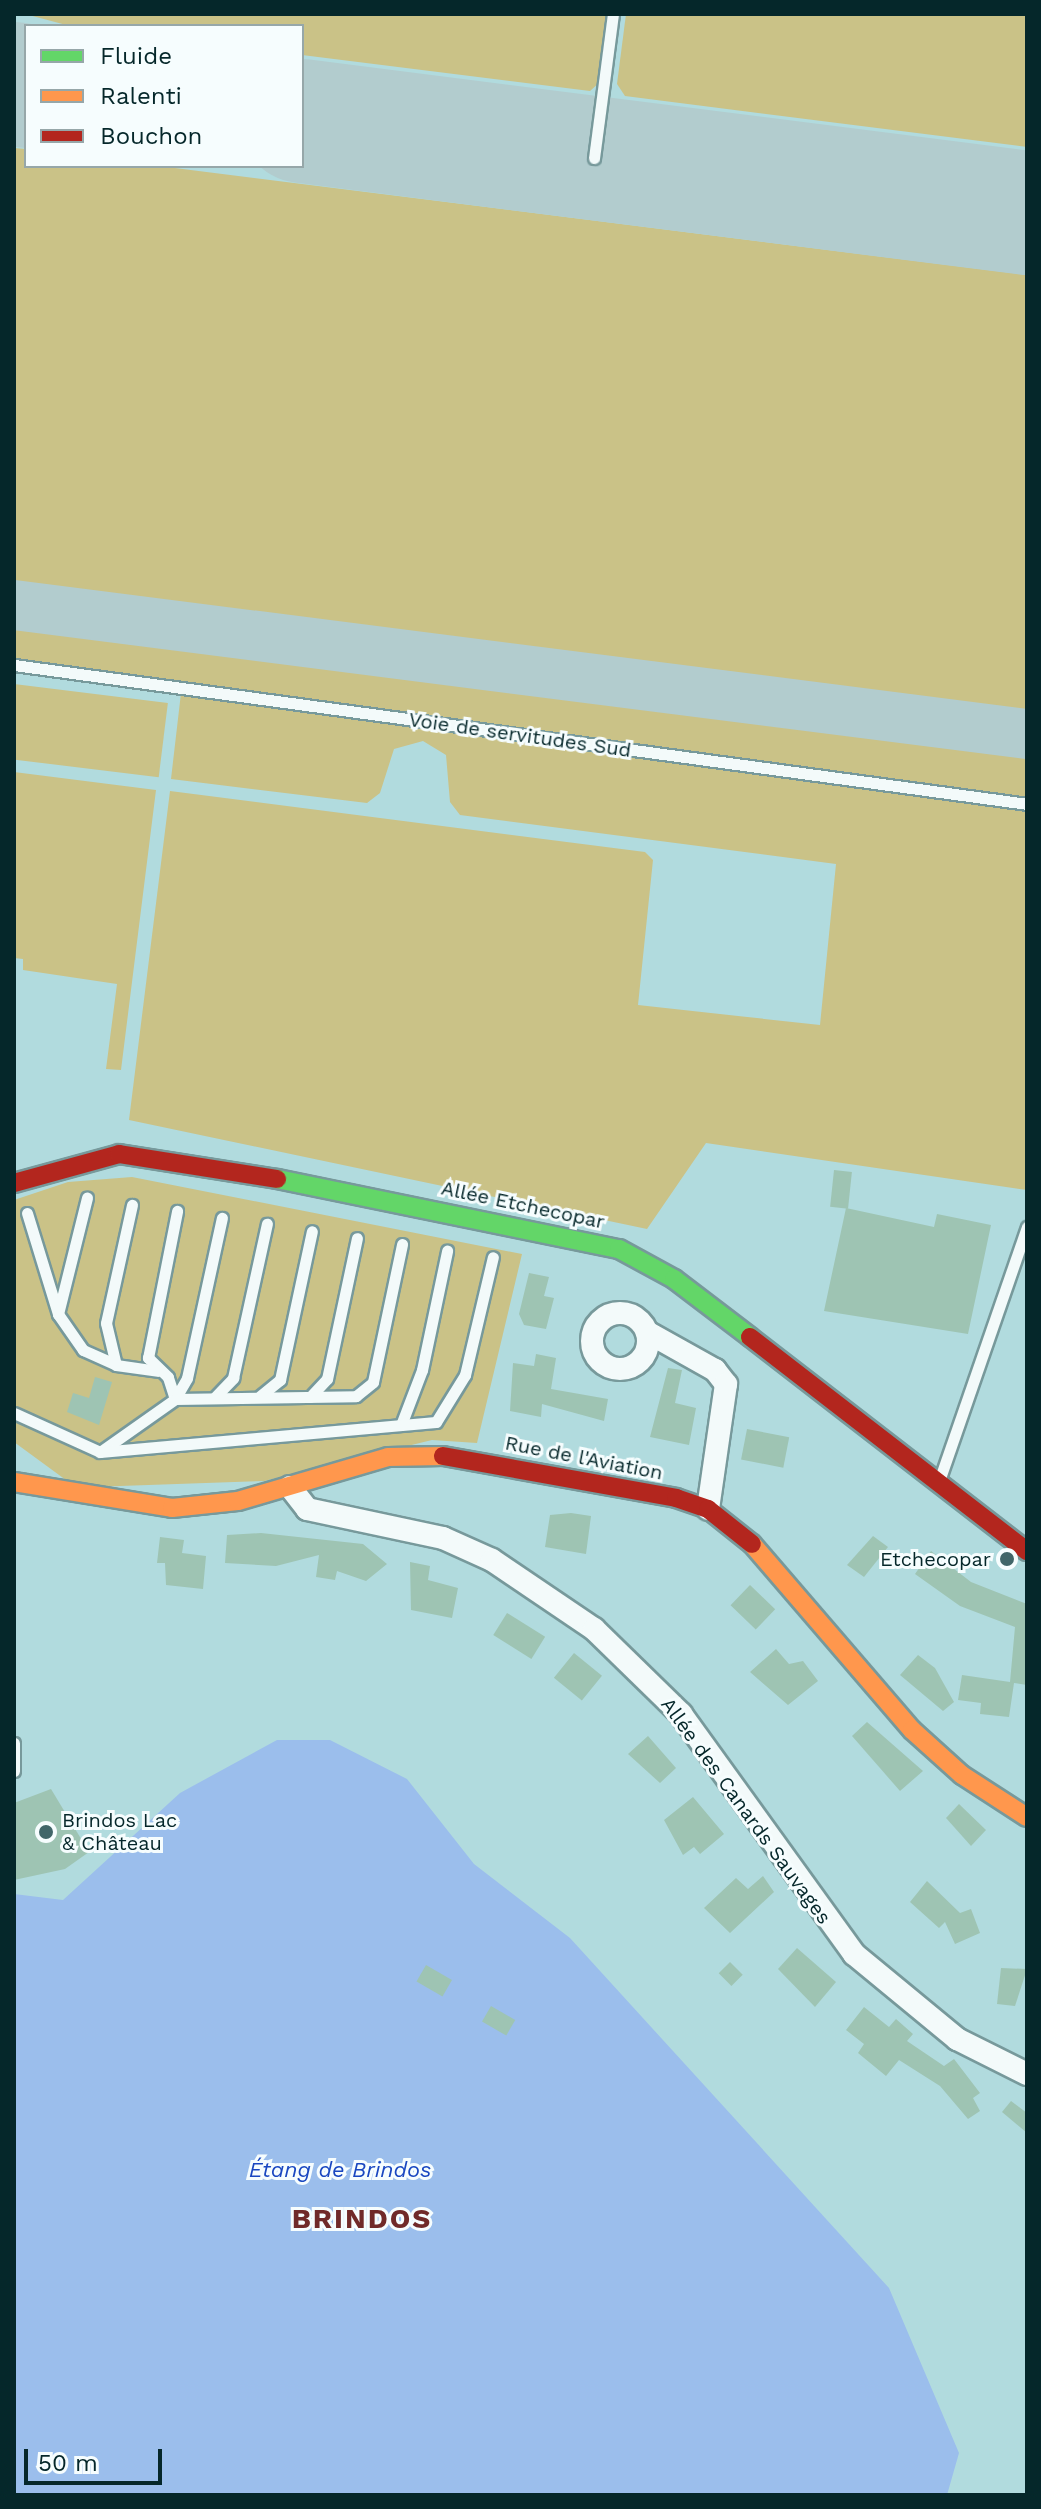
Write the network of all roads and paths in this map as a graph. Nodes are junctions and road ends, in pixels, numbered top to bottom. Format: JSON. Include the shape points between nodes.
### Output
{"nodes":[{"id":1,"x":613,"y":14,"type":"edge"},
{"id":2,"x":594,"y":158,"type":"dead end"},
{"id":3,"x":14,"y":665,"type":"edge"},
{"id":4,"x":1027,"y":804,"type":"edge"},
{"id":5,"x":14,"y":1183,"type":"edge"},
{"id":6,"x":87,"y":1198,"type":"dead end"},
{"id":7,"x":132,"y":1205,"type":"dead end"},
{"id":8,"x":177,"y":1211,"type":"dead end"},
{"id":9,"x":27,"y":1213,"type":"dead end"},
{"id":10,"x":222,"y":1218,"type":"dead end"},
{"id":11,"x":267,"y":1224,"type":"dead end"},
{"id":12,"x":1027,"y":1227,"type":"edge"},
{"id":13,"x":312,"y":1231,"type":"dead end"},
{"id":14,"x":357,"y":1238,"type":"dead end"},
{"id":15,"x":402,"y":1244,"type":"dead end"},
{"id":16,"x":447,"y":1251,"type":"dead end"},
{"id":17,"x":493,"y":1257,"type":"dead end"},
{"id":18,"x":58,"y":1314,"type":"junction"},
{"id":19,"x":647,"y":1332,"type":"dead end"},
{"id":20,"x":116,"y":1365,"type":"junction"},
{"id":21,"x":158,"y":1371,"type":"junction"},
{"id":22,"x":310,"y":1397,"type":"junction"},
{"id":23,"x":214,"y":1398,"type":"junction"},
{"id":24,"x":256,"y":1398,"type":"junction"},
{"id":25,"x":175,"y":1399,"type":"junction"},
{"id":26,"x":14,"y":1413,"type":"edge"},
{"id":27,"x":401,"y":1425,"type":"junction"},
{"id":28,"x":100,"y":1452,"type":"junction"},
{"id":29,"x":14,"y":1482,"type":"edge"},
{"id":30,"x":938,"y":1485,"type":"junction"},
{"id":31,"x":290,"y":1487,"type":"junction"},
{"id":32,"x":708,"y":1509,"type":"junction"},
{"id":33,"x":1027,"y":1551,"type":"edge"},
{"id":34,"x":14,"y":1743,"type":"edge"},
{"id":35,"x":14,"y":1771,"type":"edge"},
{"id":36,"x":1027,"y":1817,"type":"edge"},
{"id":37,"x":1027,"y":2074,"type":"edge"}],
"edges":[{"from":1,"to":2,"type":"lane"},
{"from":3,"to":4,"type":"lane","name":"Voie de servitudes Sud"},
{"from":5,"to":30,"type":"street","name":"Allée Etchecopar","via":[[119,1154],[175,1158],[619,1249],[674,1279]]},
{"from":6,"to":18,"type":"lane"},
{"from":7,"to":20,"type":"lane","via":[[106,1323]]},
{"from":8,"to":21,"type":"lane","via":[[148,1358]]},
{"from":9,"to":18,"type":"lane"},
{"from":10,"to":25,"type":"lane","via":[[187,1378]]},
{"from":11,"to":23,"type":"lane","via":[[233,1378]]},
{"from":12,"to":30,"type":"lane"},
{"from":13,"to":24,"type":"lane","via":[[280,1380]]},
{"from":14,"to":22,"type":"lane","via":[[327,1379]]},
{"from":15,"to":22,"type":"lane","via":[[373,1382],[356,1396]]},
{"from":16,"to":27,"type":"lane","via":[[422,1370]]},
{"from":17,"to":27,"type":"lane","via":[[465,1375],[450,1408],[436,1422]]},
{"from":18,"to":20,"type":"lane","via":[[72,1341]]},
{"from":19,"to":32,"type":"street","via":[[715,1370],[726,1384]]},
{"from":20,"to":21,"type":"lane"},
{"from":21,"to":25,"type":"lane"},
{"from":22,"to":24,"type":"lane"},
{"from":23,"to":24,"type":"lane"},
{"from":23,"to":25,"type":"lane"},
{"from":25,"to":28,"type":"lane"},
{"from":26,"to":28,"type":"lane"},
{"from":27,"to":28,"type":"lane"},
{"from":29,"to":31,"type":"street","name":"Rue de l'Aviation","via":[[172,1508]]},
{"from":30,"to":33,"type":"street","name":"Allée Etchecopar"},
{"from":31,"to":32,"type":"street","name":"Rue de l'Aviation","via":[[388,1457],[444,1456],[572,1475]]},
{"from":31,"to":37,"type":"street","name":"Allée des Canards Sauvages","via":[[307,1509],[443,1538],[492,1560],[594,1629],[681,1714],[854,1954],[957,2039]]},
{"from":32,"to":36,"type":"street","name":"Rue de l'Aviation","via":[[819,1613],[912,1730],[962,1775]]},
{"from":34,"to":35,"type":"lane"}]}
